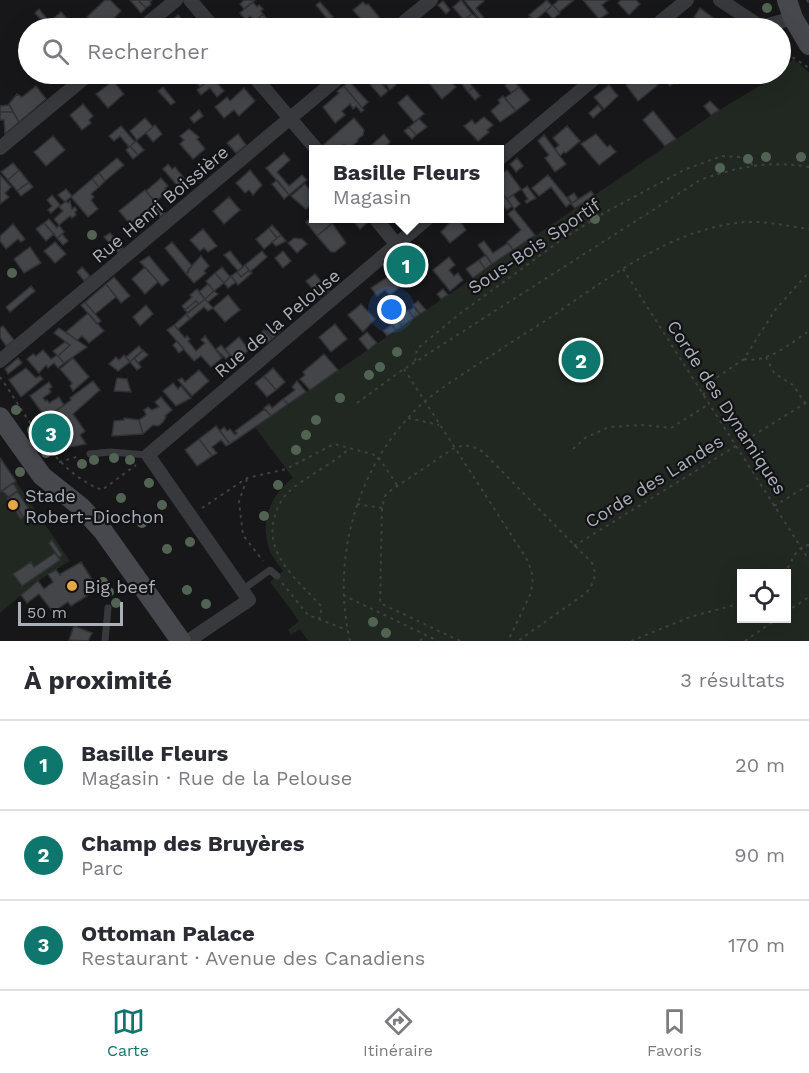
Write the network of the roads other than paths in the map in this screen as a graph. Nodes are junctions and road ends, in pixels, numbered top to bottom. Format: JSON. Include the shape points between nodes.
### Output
{"nodes":[{"id":1,"x":176,"y":0,"type":"edge"},
{"id":2,"x":190,"y":0,"type":"edge"},
{"id":3,"x":431,"y":0,"type":"edge"},
{"id":4,"x":687,"y":0,"type":"edge"},
{"id":5,"x":720,"y":0,"type":"edge"},
{"id":6,"x":790,"y":9,"type":"edge"},
{"id":7,"x":154,"y":18,"type":"edge"},
{"id":8,"x":205,"y":18,"type":"edge"},
{"id":9,"x":409,"y":18,"type":"edge"},
{"id":10,"x":665,"y":18,"type":"edge"},
{"id":11,"x":748,"y":18,"type":"edge"},
{"id":12,"x":777,"y":18,"type":"edge"},
{"id":13,"x":809,"y":45,"type":"edge"},
{"id":14,"x":77,"y":84,"type":"edge"},
{"id":15,"x":261,"y":84,"type":"edge"},
{"id":16,"x":330,"y":84,"type":"edge"},
{"id":17,"x":588,"y":84,"type":"edge"},
{"id":18,"x":290,"y":117,"type":"junction"},
{"id":19,"x":313,"y":145,"type":"edge"},
{"id":20,"x":0,"y":148,"type":"edge"},
{"id":21,"x":504,"y":155,"type":"edge"},
{"id":22,"x":378,"y":223,"type":"edge"},
{"id":23,"x":423,"y":223,"type":"edge"},
{"id":24,"x":397,"y":245,"type":"junction"},
{"id":25,"x":0,"y":361,"type":"edge"},
{"id":26,"x":0,"y":417,"type":"edge"},
{"id":27,"x":90,"y":454,"type":"road end"},
{"id":28,"x":148,"y":455,"type":"junction"},
{"id":29,"x":277,"y":576,"type":"road end"},
{"id":30,"x":242,"y":590,"type":"junction"},
{"id":31,"x":108,"y":608,"type":"dead end"},
{"id":32,"x":105,"y":641,"type":"edge"},
{"id":33,"x":181,"y":641,"type":"edge"},
{"id":34,"x":188,"y":641,"type":"edge"}],
"edges":[{"from":1,"to":7,"type":"street"},
{"from":2,"to":8,"type":"street"},
{"from":3,"to":9,"type":"street"},
{"from":4,"to":10,"type":"street"},
{"from":5,"to":11,"type":"street"},
{"from":6,"to":12,"type":"street"},
{"from":6,"to":13,"type":"main road"},
{"from":14,"to":20,"type":"street"},
{"from":15,"to":18,"type":"street"},
{"from":16,"to":18,"type":"street","name":"Rue Henri Boissière"},
{"from":17,"to":21,"type":"street"},
{"from":18,"to":19,"type":"street"},
{"from":18,"to":25,"type":"street","name":"Rue Henri Boissière"},
{"from":22,"to":24,"type":"street"},
{"from":23,"to":24,"type":"street","name":"Rue de la Pelouse"},
{"from":24,"to":28,"type":"street","name":"Rue de la Pelouse"},
{"from":26,"to":33,"type":"main road","via":[[42,476],[81,507],[103,531]]},
{"from":27,"to":28,"type":"lane"},
{"from":28,"to":30,"type":"street"},
{"from":29,"to":30,"type":"lane","via":[[270,570]]},
{"from":30,"to":34,"type":"street","via":[[249,600]]},
{"from":31,"to":32,"type":"lane"}]}
